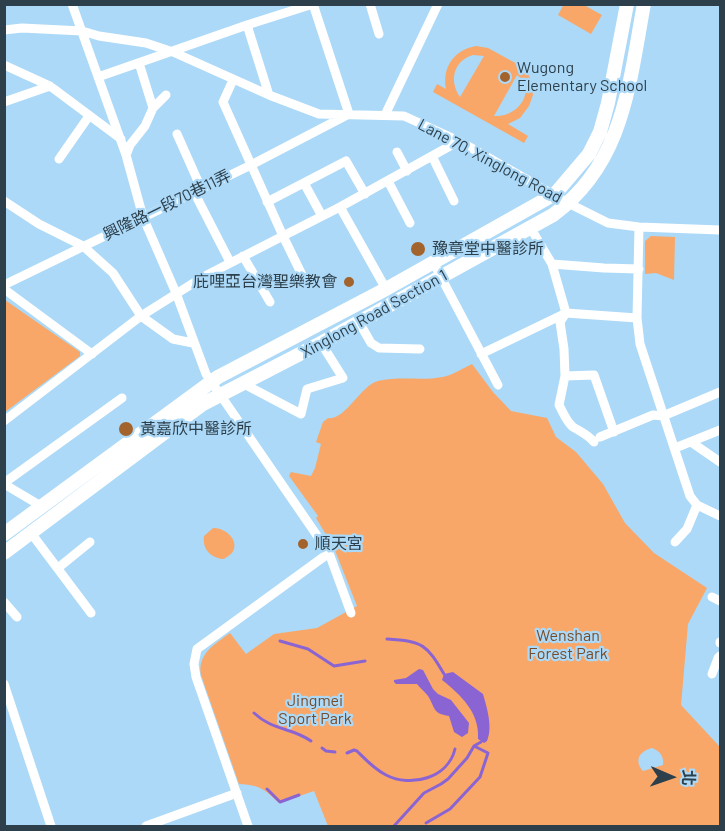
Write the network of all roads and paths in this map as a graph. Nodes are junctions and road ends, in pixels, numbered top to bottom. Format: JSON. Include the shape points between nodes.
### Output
{"nodes":[{"id":1,"x":72,"y":4,"type":"edge"},
{"id":2,"x":313,"y":4,"type":"edge"},
{"id":3,"x":370,"y":4,"type":"edge"},
{"id":4,"x":438,"y":4,"type":"edge"},
{"id":5,"x":627,"y":4,"type":"edge"},
{"id":6,"x":644,"y":4,"type":"edge"},
{"id":7,"x":247,"y":25,"type":"junction"},
{"id":8,"x":4,"y":30,"type":"edge"},
{"id":9,"x":82,"y":32,"type":"junction"},
{"id":10,"x":379,"y":34,"type":"dead end"},
{"id":11,"x":173,"y":52,"type":"junction"},
{"id":12,"x":139,"y":63,"type":"junction"},
{"id":13,"x":4,"y":65,"type":"edge"},
{"id":14,"x":98,"y":77,"type":"junction"},
{"id":15,"x":233,"y":80,"type":"junction"},
{"id":16,"x":50,"y":86,"type":"junction"},
{"id":17,"x":166,"y":95,"type":"dead end"},
{"id":18,"x":269,"y":95,"type":"junction"},
{"id":19,"x":4,"y":102,"type":"edge"},
{"id":20,"x":153,"y":108,"type":"junction"},
{"id":21,"x":349,"y":114,"type":"junction"},
{"id":22,"x":385,"y":115,"type":"junction"},
{"id":23,"x":89,"y":116,"type":"junction"},
{"id":24,"x":177,"y":134,"type":"dead end"},
{"id":25,"x":121,"y":139,"type":"junction"},
{"id":26,"x":459,"y":141,"type":"junction"},
{"id":27,"x":398,"y":152,"type":"dead end"},
{"id":28,"x":126,"y":155,"type":"junction"},
{"id":29,"x":432,"y":156,"type":"junction"},
{"id":30,"x":59,"y":159,"type":"dead end"},
{"id":31,"x":251,"y":165,"type":"junction"},
{"id":32,"x":407,"y":171,"type":"junction"},
{"id":33,"x":388,"y":181,"type":"junction"},
{"id":34,"x":304,"y":183,"type":"junction"},
{"id":35,"x":197,"y":190,"type":"junction"},
{"id":36,"x":365,"y":194,"type":"junction"},
{"id":37,"x":555,"y":194,"type":"junction"},
{"id":38,"x":4,"y":201,"type":"edge"},
{"id":39,"x":454,"y":201,"type":"dead end"},
{"id":40,"x":267,"y":202,"type":"junction"},
{"id":41,"x":568,"y":203,"type":"junction"},
{"id":42,"x":340,"y":207,"type":"junction"},
{"id":43,"x":322,"y":216,"type":"junction"},
{"id":44,"x":143,"y":218,"type":"junction"},
{"id":45,"x":410,"y":223,"type":"dead end"},
{"id":46,"x":530,"y":227,"type":"junction"},
{"id":47,"x":639,"y":227,"type":"junction"},
{"id":48,"x":720,"y":230,"type":"edge"},
{"id":49,"x":283,"y":236,"type":"junction"},
{"id":50,"x":82,"y":246,"type":"junction"},
{"id":51,"x":243,"y":256,"type":"junction"},
{"id":52,"x":230,"y":262,"type":"junction"},
{"id":53,"x":432,"y":262,"type":"junction"},
{"id":54,"x":552,"y":264,"type":"junction"},
{"id":55,"x":639,"y":269,"type":"junction"},
{"id":56,"x":440,"y":277,"type":"junction"},
{"id":57,"x":304,"y":279,"type":"dead end"},
{"id":58,"x":4,"y":287,"type":"edge"},
{"id":59,"x":386,"y":289,"type":"junction"},
{"id":60,"x":176,"y":293,"type":"junction"},
{"id":61,"x":270,"y":302,"type":"dead end"},
{"id":62,"x":566,"y":313,"type":"junction"},
{"id":63,"x":141,"y":316,"type":"junction"},
{"id":64,"x":637,"y":318,"type":"junction"},
{"id":65,"x":359,"y":322,"type":"junction"},
{"id":66,"x":193,"y":343,"type":"junction"},
{"id":67,"x":321,"y":343,"type":"junction"},
{"id":68,"x":420,"y":350,"type":"dead end"},
{"id":69,"x":92,"y":354,"type":"junction"},
{"id":70,"x":481,"y":354,"type":"junction"},
{"id":71,"x":565,"y":376,"type":"junction"},
{"id":72,"x":210,"y":383,"type":"junction"},
{"id":73,"x":244,"y":384,"type":"junction"},
{"id":74,"x":498,"y":385,"type":"dead end"},
{"id":75,"x":720,"y":392,"type":"edge"},
{"id":76,"x":220,"y":396,"type":"junction"},
{"id":77,"x":122,"y":398,"type":"dead end"},
{"id":78,"x":663,"y":416,"type":"junction"},
{"id":79,"x":4,"y":421,"type":"edge"},
{"id":80,"x":720,"y":430,"type":"edge"},
{"id":81,"x":614,"y":432,"type":"junction"},
{"id":82,"x":691,"y":442,"type":"junction"},
{"id":83,"x":675,"y":448,"type":"junction"},
{"id":84,"x":720,"y":462,"type":"edge"},
{"id":85,"x":4,"y":483,"type":"edge"},
{"id":86,"x":697,"y":505,"type":"junction"},
{"id":87,"x":41,"y":506,"type":"junction"},
{"id":88,"x":720,"y":516,"type":"edge"},
{"id":89,"x":31,"y":532,"type":"junction"},
{"id":90,"x":4,"y":534,"type":"edge"},
{"id":91,"x":90,"y":542,"type":"dead end"},
{"id":92,"x":675,"y":542,"type":"dead end"},
{"id":93,"x":4,"y":552,"type":"edge"},
{"id":94,"x":329,"y":553,"type":"junction"},
{"id":95,"x":58,"y":568,"type":"junction"},
{"id":96,"x":4,"y":602,"type":"edge"},
{"id":97,"x":91,"y":613,"type":"dead end"},
{"id":98,"x":351,"y":613,"type":"dead end"},
{"id":99,"x":17,"y":618,"type":"dead end"},
{"id":100,"x":720,"y":656,"type":"edge"},
{"id":101,"x":712,"y":674,"type":"dead end"},
{"id":102,"x":4,"y":684,"type":"edge"},
{"id":103,"x":237,"y":793,"type":"junction"},
{"id":104,"x":51,"y":826,"type":"edge"},
{"id":105,"x":149,"y":826,"type":"edge"},
{"id":106,"x":248,"y":826,"type":"edge"}],
"edges":[{"from":1,"to":9,"type":"street"},
{"from":2,"to":7,"type":"street"},
{"from":2,"to":21,"type":"street"},
{"from":3,"to":10,"type":"street"},
{"from":4,"to":22,"type":"street"},
{"from":5,"to":37,"type":"main road","name":"Xinglong Road Section 1","via":[[600,132],[589,154]]},
{"from":6,"to":41,"type":"main road","name":"Xinglong Road Section 1","via":[[621,120],[599,166]]},
{"from":7,"to":11,"type":"street"},
{"from":7,"to":18,"type":"street"},
{"from":8,"to":9,"type":"street","name":"Lane 70, Xinglong Road"},
{"from":9,"to":11,"type":"street","name":"Lane 70, Xinglong Road"},
{"from":9,"to":14,"type":"street"},
{"from":11,"to":12,"type":"street"},
{"from":11,"to":15,"type":"street","name":"Lane 70, Xinglong Road"},
{"from":12,"to":14,"type":"street"},
{"from":12,"to":20,"type":"street"},
{"from":13,"to":16,"type":"street"},
{"from":14,"to":25,"type":"street"},
{"from":15,"to":18,"type":"street","name":"Lane 70, Xinglong Road"},
{"from":15,"to":31,"type":"street","name":"興隆路一段70巷11弄","via":[[223,102]]},
{"from":16,"to":19,"type":"street"},
{"from":16,"to":23,"type":"street"},
{"from":17,"to":20,"type":"street"},
{"from":18,"to":21,"type":"street","name":"Lane 70, Xinglong Road","via":[[319,114]]},
{"from":20,"to":28,"type":"street"},
{"from":21,"to":22,"type":"street","name":"Lane 70, Xinglong Road"},
{"from":21,"to":31,"type":"street","name":"興隆路一段70巷11弄"},
{"from":22,"to":26,"type":"street","name":"Lane 70, Xinglong Road","via":[[404,116]]},
{"from":23,"to":25,"type":"street"},
{"from":23,"to":30,"type":"street"},
{"from":24,"to":35,"type":"street"},
{"from":25,"to":28,"type":"street"},
{"from":26,"to":29,"type":"street"},
{"from":26,"to":37,"type":"street","name":"Lane 70, Xinglong Road"},
{"from":27,"to":32,"type":"street"},
{"from":28,"to":44,"type":"street"},
{"from":29,"to":32,"type":"street"},
{"from":29,"to":39,"type":"street"},
{"from":31,"to":35,"type":"street","name":"興隆路一段70巷11弄"},
{"from":31,"to":40,"type":"street","name":"興隆路一段70巷11弄"},
{"from":32,"to":33,"type":"street"},
{"from":33,"to":36,"type":"street"},
{"from":33,"to":45,"type":"street"},
{"from":34,"to":36,"type":"street","via":[[346,161]]},
{"from":34,"to":40,"type":"street"},
{"from":34,"to":43,"type":"street"},
{"from":35,"to":44,"type":"street","name":"興隆路一段70巷11弄"},
{"from":35,"to":52,"type":"street"},
{"from":36,"to":42,"type":"street"},
{"from":37,"to":41,"type":"street","name":"Lane 70, Xinglong Road"},
{"from":37,"to":53,"type":"main road","name":"Xinglong Road Section 1"},
{"from":38,"to":50,"type":"street"},
{"from":40,"to":49,"type":"street","name":"興隆路一段70巷11弄"},
{"from":41,"to":46,"type":"main road","name":"Xinglong Road Section 1"},
{"from":41,"to":47,"type":"street","name":"Lane 70, Xinglong Road","via":[[608,223]]},
{"from":42,"to":43,"type":"street"},
{"from":42,"to":59,"type":"street"},
{"from":43,"to":49,"type":"street"},
{"from":44,"to":50,"type":"street","name":"興隆路一段70巷11弄"},
{"from":44,"to":60,"type":"street"},
{"from":46,"to":54,"type":"street"},
{"from":46,"to":56,"type":"main road","name":"Xinglong Road Section 1"},
{"from":47,"to":48,"type":"street","name":"Lane 70, Xinglong Road"},
{"from":47,"to":55,"type":"street"},
{"from":49,"to":51,"type":"street"},
{"from":49,"to":57,"type":"street","name":"興隆路一段70巷11弄"},
{"from":50,"to":58,"type":"street","name":"興隆路一段70巷11弄"},
{"from":50,"to":63,"type":"street","via":[[113,273]]},
{"from":51,"to":52,"type":"street"},
{"from":51,"to":61,"type":"street"},
{"from":52,"to":60,"type":"street"},
{"from":53,"to":56,"type":"street"},
{"from":53,"to":59,"type":"main road","name":"Xinglong Road Section 1"},
{"from":54,"to":55,"type":"street"},
{"from":54,"to":62,"type":"street"},
{"from":55,"to":64,"type":"street"},
{"from":56,"to":65,"type":"main road","name":"Xinglong Road Section 1"},
{"from":56,"to":70,"type":"street"},
{"from":58,"to":69,"type":"street"},
{"from":59,"to":72,"type":"main road","name":"Xinglong Road Section 1"},
{"from":60,"to":63,"type":"street"},
{"from":60,"to":66,"type":"street"},
{"from":62,"to":64,"type":"street"},
{"from":62,"to":70,"type":"street"},
{"from":62,"to":71,"type":"street","via":[[560,322]]},
{"from":63,"to":66,"type":"street","via":[[173,339]]},
{"from":63,"to":69,"type":"street"},
{"from":64,"to":78,"type":"street","via":[[640,344]]},
{"from":65,"to":67,"type":"main road","name":"Xinglong Road Section 1"},
{"from":65,"to":68,"type":"street","via":[[371,343],[380,348]]},
{"from":66,"to":72,"type":"street"},
{"from":67,"to":73,"type":"main road","name":"Xinglong Road Section 1"},
{"from":67,"to":73,"type":"street","via":[[343,378],[307,389],[304,415]]},
{"from":69,"to":79,"type":"street"},
{"from":70,"to":74,"type":"street"},
{"from":71,"to":81,"type":"street","via":[[594,375]]},
{"from":71,"to":81,"type":"street","via":[[559,405],[568,421],[597,439]]},
{"from":72,"to":76,"type":"street"},
{"from":72,"to":87,"type":"main road","name":"Xinglong Road Section 1"},
{"from":73,"to":76,"type":"main road","name":"Xinglong Road Section 1"},
{"from":75,"to":78,"type":"street"},
{"from":76,"to":89,"type":"main road","name":"Xinglong Road Section 1","via":[[203,404]]},
{"from":76,"to":94,"type":"street"},
{"from":77,"to":85,"type":"street"},
{"from":78,"to":81,"type":"street","via":[[653,415]]},
{"from":78,"to":83,"type":"street"},
{"from":80,"to":82,"type":"street"},
{"from":82,"to":83,"type":"street"},
{"from":82,"to":84,"type":"street"},
{"from":83,"to":86,"type":"street","via":[[690,496]]},
{"from":85,"to":87,"type":"street"},
{"from":86,"to":88,"type":"street"},
{"from":86,"to":92,"type":"street","via":[[687,529]]},
{"from":87,"to":90,"type":"main road","name":"Xinglong Road Section 1"},
{"from":89,"to":93,"type":"main road","name":"Xinglong Road Section 1"},
{"from":89,"to":95,"type":"street"},
{"from":91,"to":95,"type":"street"},
{"from":94,"to":98,"type":"street"},
{"from":94,"to":103,"type":"street","via":[[197,649],[196,677]]},
{"from":95,"to":97,"type":"street"},
{"from":96,"to":99,"type":"street"},
{"from":100,"to":101,"type":"street"},
{"from":102,"to":104,"type":"street"},
{"from":103,"to":105,"type":"street"},
{"from":103,"to":106,"type":"street"}]}
